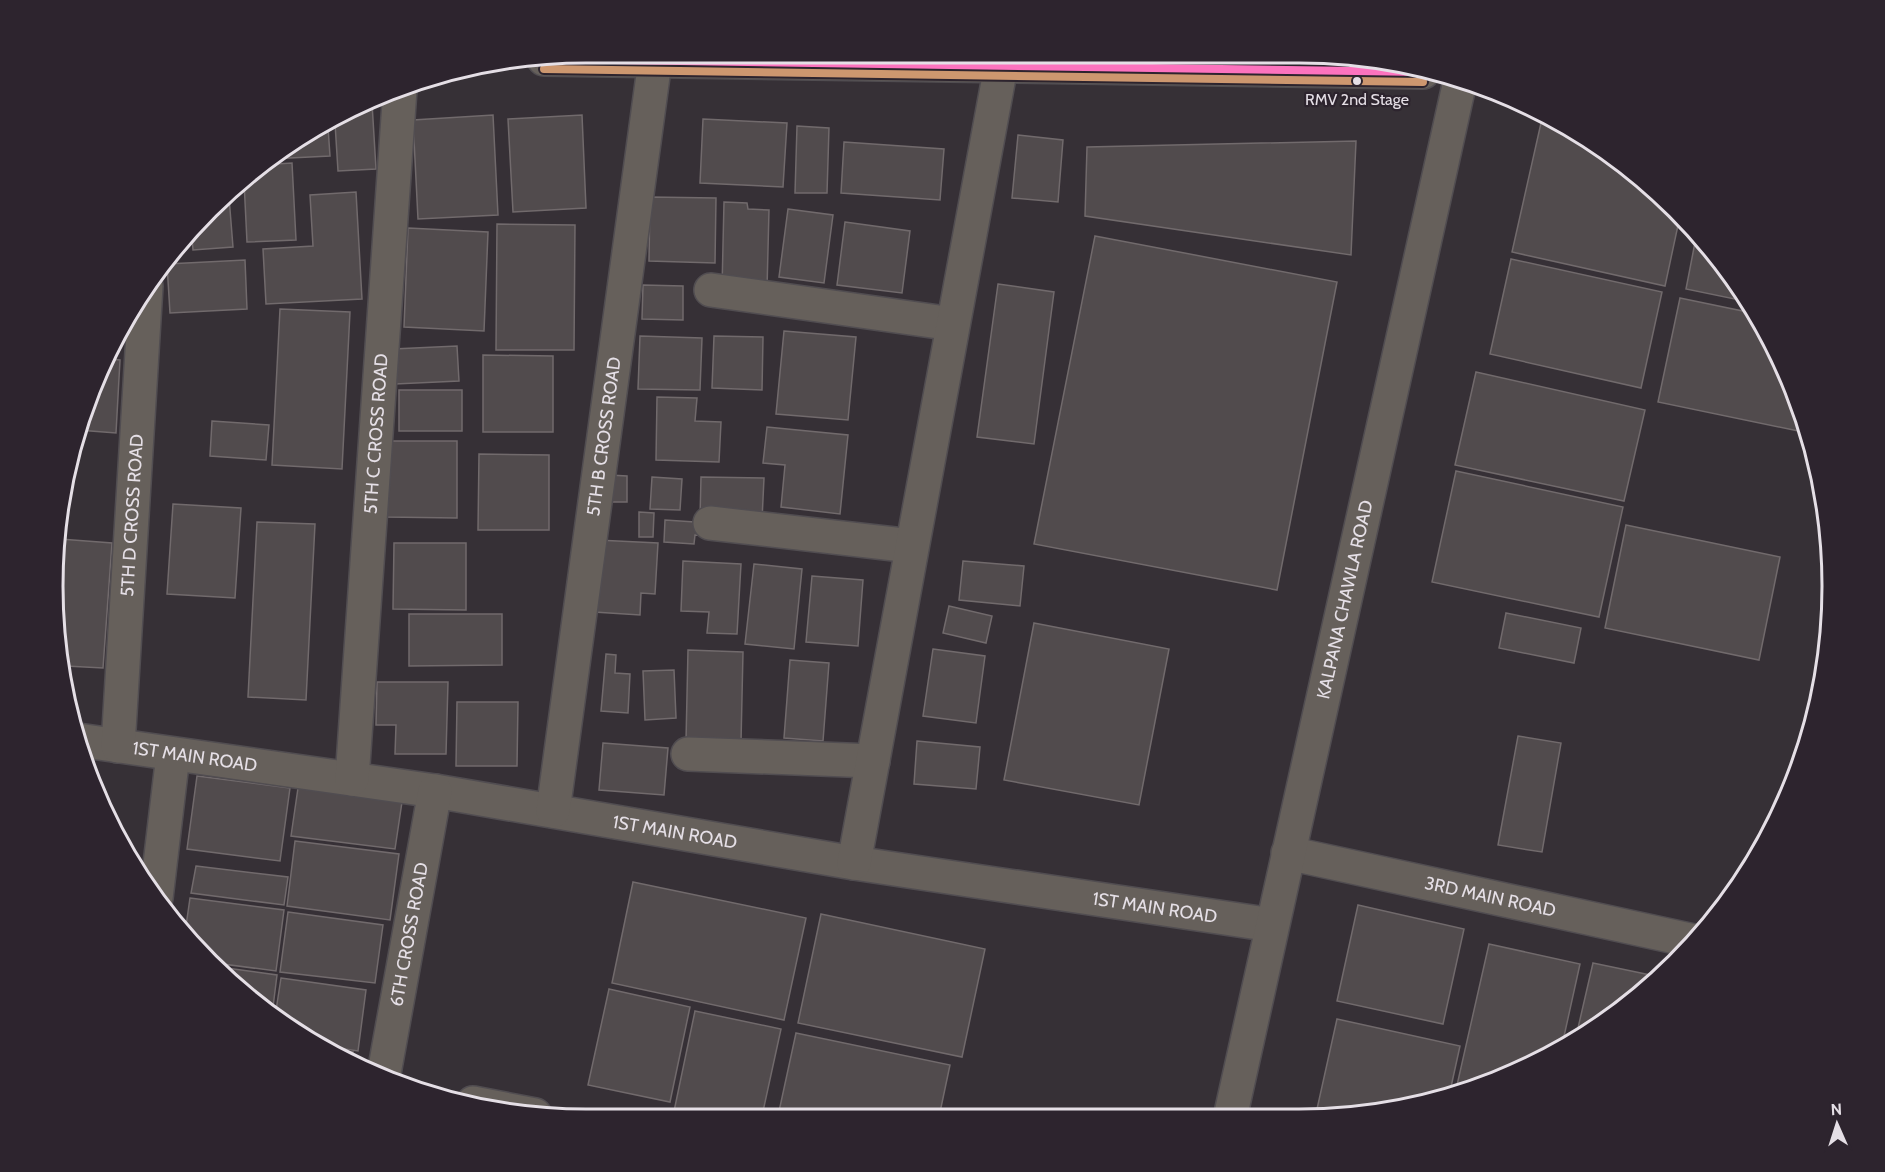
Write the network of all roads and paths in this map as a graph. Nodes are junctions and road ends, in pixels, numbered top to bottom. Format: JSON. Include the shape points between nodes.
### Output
{"nodes":[{"id":1,"x":654,"y":63,"type":"edge"},
{"id":2,"x":918,"y":63,"type":"edge"},
{"id":3,"x":1113,"y":63,"type":"edge"},
{"id":4,"x":1177,"y":63,"type":"edge"},
{"id":5,"x":1001,"y":66,"type":"junction"},
{"id":6,"x":1388,"y":71,"type":"edge"},
{"id":7,"x":1458,"y":88,"type":"edge"},
{"id":8,"x":399,"y":98,"type":"edge"},
{"id":9,"x":711,"y":290,"type":"dead end"},
{"id":10,"x":145,"y":305,"type":"edge"},
{"id":11,"x":953,"y":324,"type":"junction"},
{"id":12,"x":711,"y":523,"type":"dead end"},
{"id":13,"x":912,"y":546,"type":"junction"},
{"id":14,"x":87,"y":741,"type":"edge"},
{"id":15,"x":118,"y":746,"type":"junction"},
{"id":16,"x":688,"y":754,"type":"dead end"},
{"id":17,"x":173,"y":755,"type":"junction"},
{"id":18,"x":873,"y":761,"type":"junction"},
{"id":19,"x":352,"y":779,"type":"junction"},
{"id":20,"x":435,"y":791,"type":"junction"},
{"id":21,"x":553,"y":811,"type":"junction"},
{"id":22,"x":1288,"y":853,"type":"junction"},
{"id":23,"x":854,"y":863,"type":"junction"},
{"id":24,"x":157,"y":886,"type":"edge"},
{"id":25,"x":1272,"y":925,"type":"junction"},
{"id":26,"x":1685,"y":939,"type":"edge"},
{"id":27,"x":385,"y":1069,"type":"edge"},
{"id":28,"x":1232,"y":1109,"type":"edge"}],
"edges":[{"from":1,"to":21,"type":"street","name":"5TH B CROSS ROAD"},
{"from":2,"to":5,"type":"street"},
{"from":3,"to":5,"type":"street"},
{"from":4,"to":6,"type":"street"},
{"from":5,"to":11,"type":"street"},
{"from":7,"to":22,"type":"street","name":"KALPANA CHAWLA ROAD"},
{"from":8,"to":19,"type":"street","name":"5TH C CROSS ROAD"},
{"from":9,"to":11,"type":"street"},
{"from":10,"to":15,"type":"street","name":"5TH D CROSS ROAD"},
{"from":11,"to":13,"type":"street"},
{"from":12,"to":13,"type":"street"},
{"from":13,"to":18,"type":"street"},
{"from":14,"to":15,"type":"street","name":"1ST MAIN ROAD"},
{"from":15,"to":17,"type":"street","name":"1ST MAIN ROAD"},
{"from":16,"to":18,"type":"street"},
{"from":17,"to":19,"type":"street","name":"1ST MAIN ROAD"},
{"from":17,"to":24,"type":"street"},
{"from":18,"to":23,"type":"street"},
{"from":19,"to":20,"type":"street","name":"1ST MAIN ROAD"},
{"from":20,"to":21,"type":"street","name":"1ST MAIN ROAD"},
{"from":20,"to":27,"type":"street","name":"6TH CROSS ROAD"},
{"from":21,"to":23,"type":"street","name":"1ST MAIN ROAD"},
{"from":22,"to":25,"type":"street","name":"KALPANA CHAWLA ROAD"},
{"from":22,"to":26,"type":"street","name":"3RD MAIN ROAD"},
{"from":23,"to":25,"type":"street","name":"1ST MAIN ROAD"},
{"from":25,"to":28,"type":"street","name":"KALPANA CHAWLA ROAD"}]}
